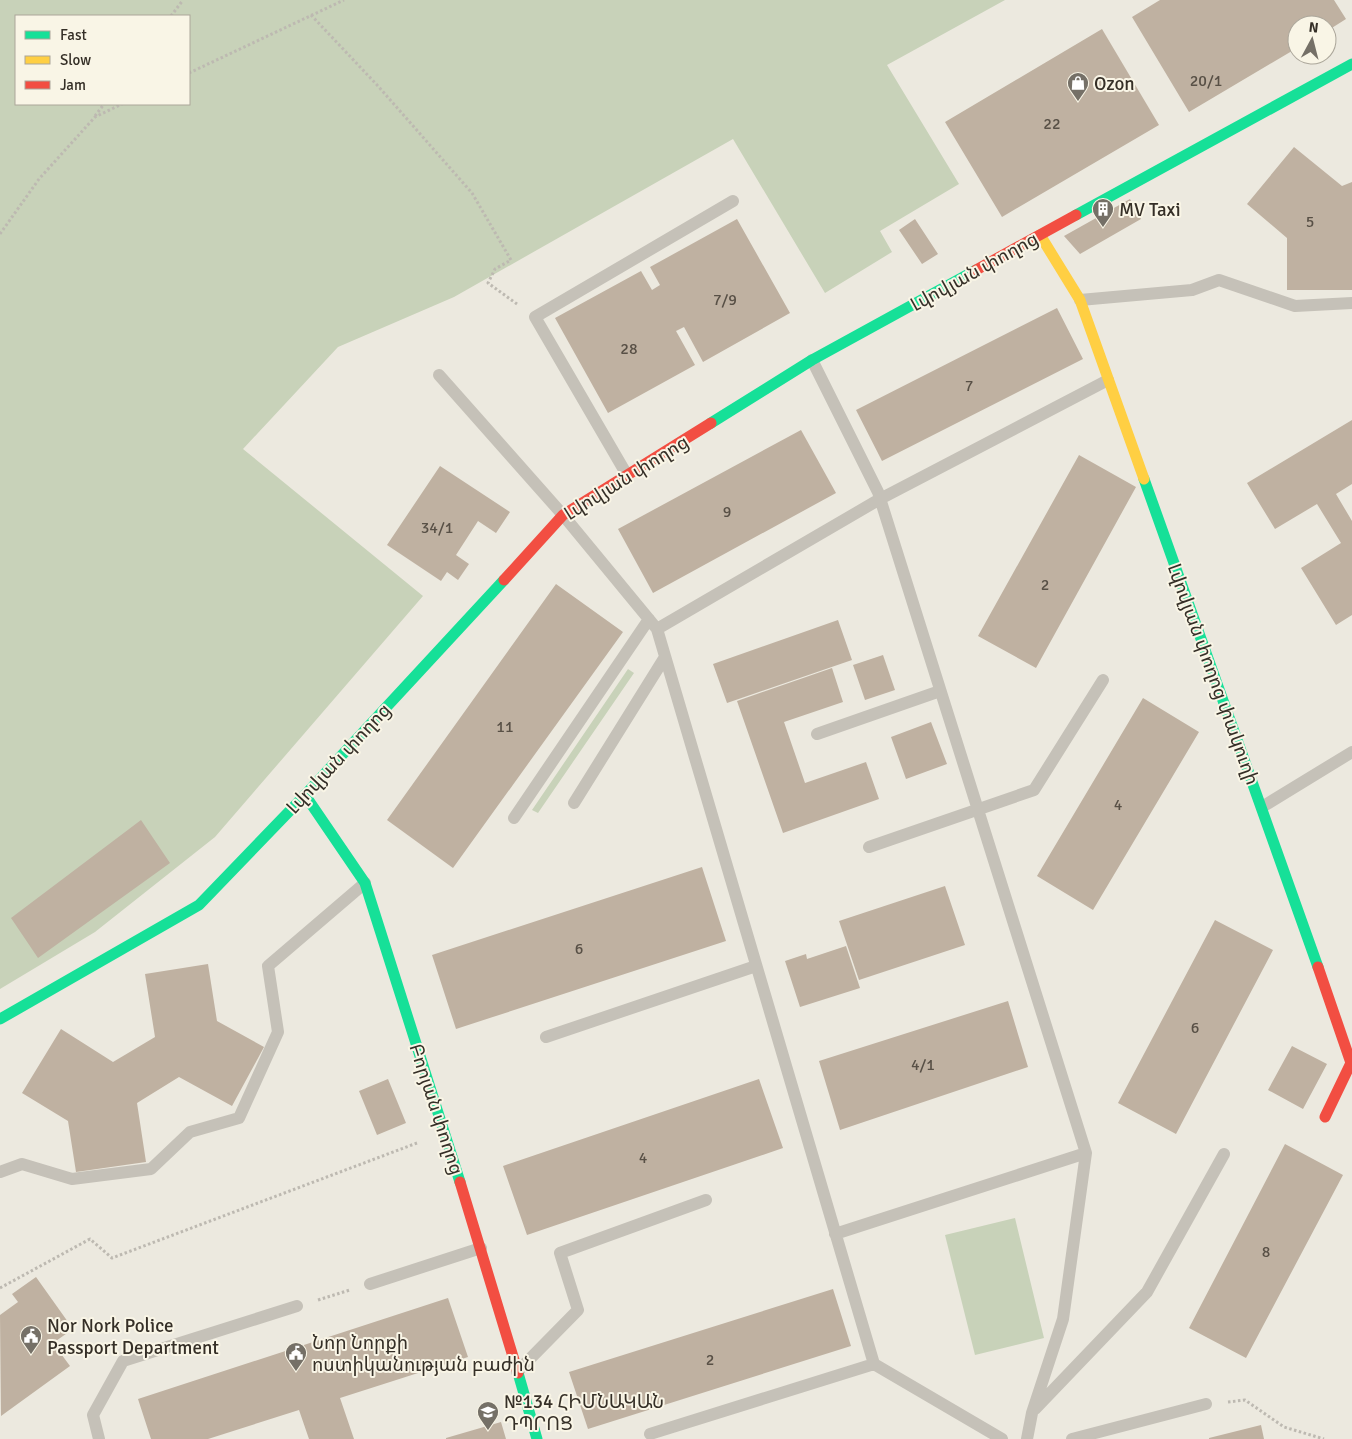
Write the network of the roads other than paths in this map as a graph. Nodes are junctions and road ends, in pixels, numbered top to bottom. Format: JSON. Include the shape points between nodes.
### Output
{"nodes":[{"id":1,"x":1352,"y":64,"type":"edge"},
{"id":2,"x":733,"y":201,"type":"dead end"},
{"id":3,"x":1040,"y":235,"type":"junction"},
{"id":4,"x":1080,"y":300,"type":"junction"},
{"id":5,"x":1352,"y":303,"type":"edge"},
{"id":6,"x":812,"y":360,"type":"junction"},
{"id":7,"x":439,"y":375,"type":"dead end"},
{"id":8,"x":1108,"y":380,"type":"junction"},
{"id":9,"x":627,"y":475,"type":"junction"},
{"id":10,"x":880,"y":499,"type":"junction"},
{"id":11,"x":562,"y":515,"type":"junction"},
{"id":12,"x":653,"y":624,"type":"junction"},
{"id":13,"x":665,"y":657,"type":"junction"},
{"id":14,"x":1103,"y":680,"type":"dead end"},
{"id":15,"x":940,"y":691,"type":"junction"},
{"id":16,"x":817,"y":734,"type":"dead end"},
{"id":17,"x":1352,"y":752,"type":"edge"},
{"id":18,"x":305,"y":795,"type":"junction"},
{"id":19,"x":574,"y":803,"type":"dead end"},
{"id":20,"x":1262,"y":807,"type":"junction"},
{"id":21,"x":978,"y":811,"type":"junction"},
{"id":22,"x":514,"y":818,"type":"dead end"},
{"id":23,"x":869,"y":847,"type":"dead end"},
{"id":24,"x":365,"y":882,"type":"junction"},
{"id":25,"x":756,"y":966,"type":"junction"},
{"id":26,"x":0,"y":1019,"type":"edge"},
{"id":27,"x":546,"y":1037,"type":"dead end"},
{"id":28,"x":1324,"y":1117,"type":"dead end"},
{"id":29,"x":1086,"y":1153,"type":"junction"},
{"id":30,"x":1224,"y":1154,"type":"dead end"},
{"id":31,"x":0,"y":1172,"type":"edge"},
{"id":32,"x":706,"y":1200,"type":"dead end"},
{"id":33,"x":835,"y":1234,"type":"junction"},
{"id":34,"x":481,"y":1248,"type":"junction"},
{"id":35,"x":370,"y":1284,"type":"road end"},
{"id":36,"x":297,"y":1306,"type":"road end"},
{"id":37,"x":874,"y":1364,"type":"junction"},
{"id":38,"x":517,"y":1372,"type":"junction"},
{"id":39,"x":1206,"y":1404,"type":"road end"},
{"id":40,"x":1032,"y":1413,"type":"junction"},
{"id":41,"x":650,"y":1434,"type":"dead end"},
{"id":42,"x":99,"y":1439,"type":"edge"},
{"id":43,"x":537,"y":1439,"type":"edge"},
{"id":44,"x":1002,"y":1439,"type":"edge"},
{"id":45,"x":1026,"y":1439,"type":"edge"},
{"id":46,"x":1072,"y":1439,"type":"edge"}],
"edges":[{"from":1,"to":3,"type":"street","name":"Լվովյան փողոց"},
{"from":2,"to":9,"type":"lane","via":[[535,317]]},
{"from":3,"to":4,"type":"street","name":"Լվովյան փողոց փակուղի"},
{"from":3,"to":6,"type":"street","name":"Լվովյան փողոց"},
{"from":4,"to":5,"type":"lane","via":[[1192,290],[1219,280],[1295,306]]},
{"from":4,"to":8,"type":"street","name":"Լվովյան փողոց փակուղի"},
{"from":6,"to":9,"type":"street","name":"Լվովյան փողոց"},
{"from":6,"to":10,"type":"lane"},
{"from":7,"to":11,"type":"lane"},
{"from":8,"to":10,"type":"lane"},
{"from":8,"to":20,"type":"street","name":"Լվովյան փողոց փակուղի"},
{"from":9,"to":11,"type":"street","name":"Լվովյան փողոց"},
{"from":10,"to":12,"type":"lane"},
{"from":10,"to":15,"type":"lane"},
{"from":11,"to":12,"type":"lane"},
{"from":11,"to":18,"type":"street","name":"Լվովյան փողոց"},
{"from":12,"to":13,"type":"lane"},
{"from":12,"to":22,"type":"lane"},
{"from":13,"to":19,"type":"lane"},
{"from":13,"to":25,"type":"lane"},
{"from":14,"to":21,"type":"lane","via":[[1034,790]]},
{"from":15,"to":16,"type":"lane"},
{"from":15,"to":21,"type":"lane"},
{"from":17,"to":20,"type":"lane"},
{"from":18,"to":24,"type":"street","name":"Բորյան փողոց"},
{"from":18,"to":26,"type":"street","name":"Լվովյան փողոց","via":[[199,905]]},
{"from":20,"to":28,"type":"street","name":"Լվովյան փողոց փակուղի","via":[[1351,1063]]},
{"from":21,"to":23,"type":"lane"},
{"from":21,"to":29,"type":"lane"},
{"from":24,"to":31,"type":"lane","via":[[268,966],[278,1032],[240,1118],[190,1132],[151,1169],[72,1179],[22,1164]]},
{"from":24,"to":34,"type":"street","name":"Բորյան փողոց"},
{"from":25,"to":27,"type":"lane"},
{"from":25,"to":33,"type":"lane"},
{"from":29,"to":33,"type":"lane"},
{"from":29,"to":40,"type":"lane","via":[[1063,1318]]},
{"from":30,"to":40,"type":"lane","via":[[1147,1292]]},
{"from":32,"to":38,"type":"lane","via":[[560,1253],[578,1310]]},
{"from":33,"to":37,"type":"lane"},
{"from":34,"to":35,"type":"lane"},
{"from":34,"to":38,"type":"street","name":"Բորյան փողոց"},
{"from":36,"to":42,"type":"lane","via":[[123,1361],[93,1414]]},
{"from":37,"to":41,"type":"lane"},
{"from":37,"to":44,"type":"lane"},
{"from":38,"to":43,"type":"street","name":"Բորյան փողոց"},
{"from":39,"to":46,"type":"lane"},
{"from":40,"to":45,"type":"lane"}]}
